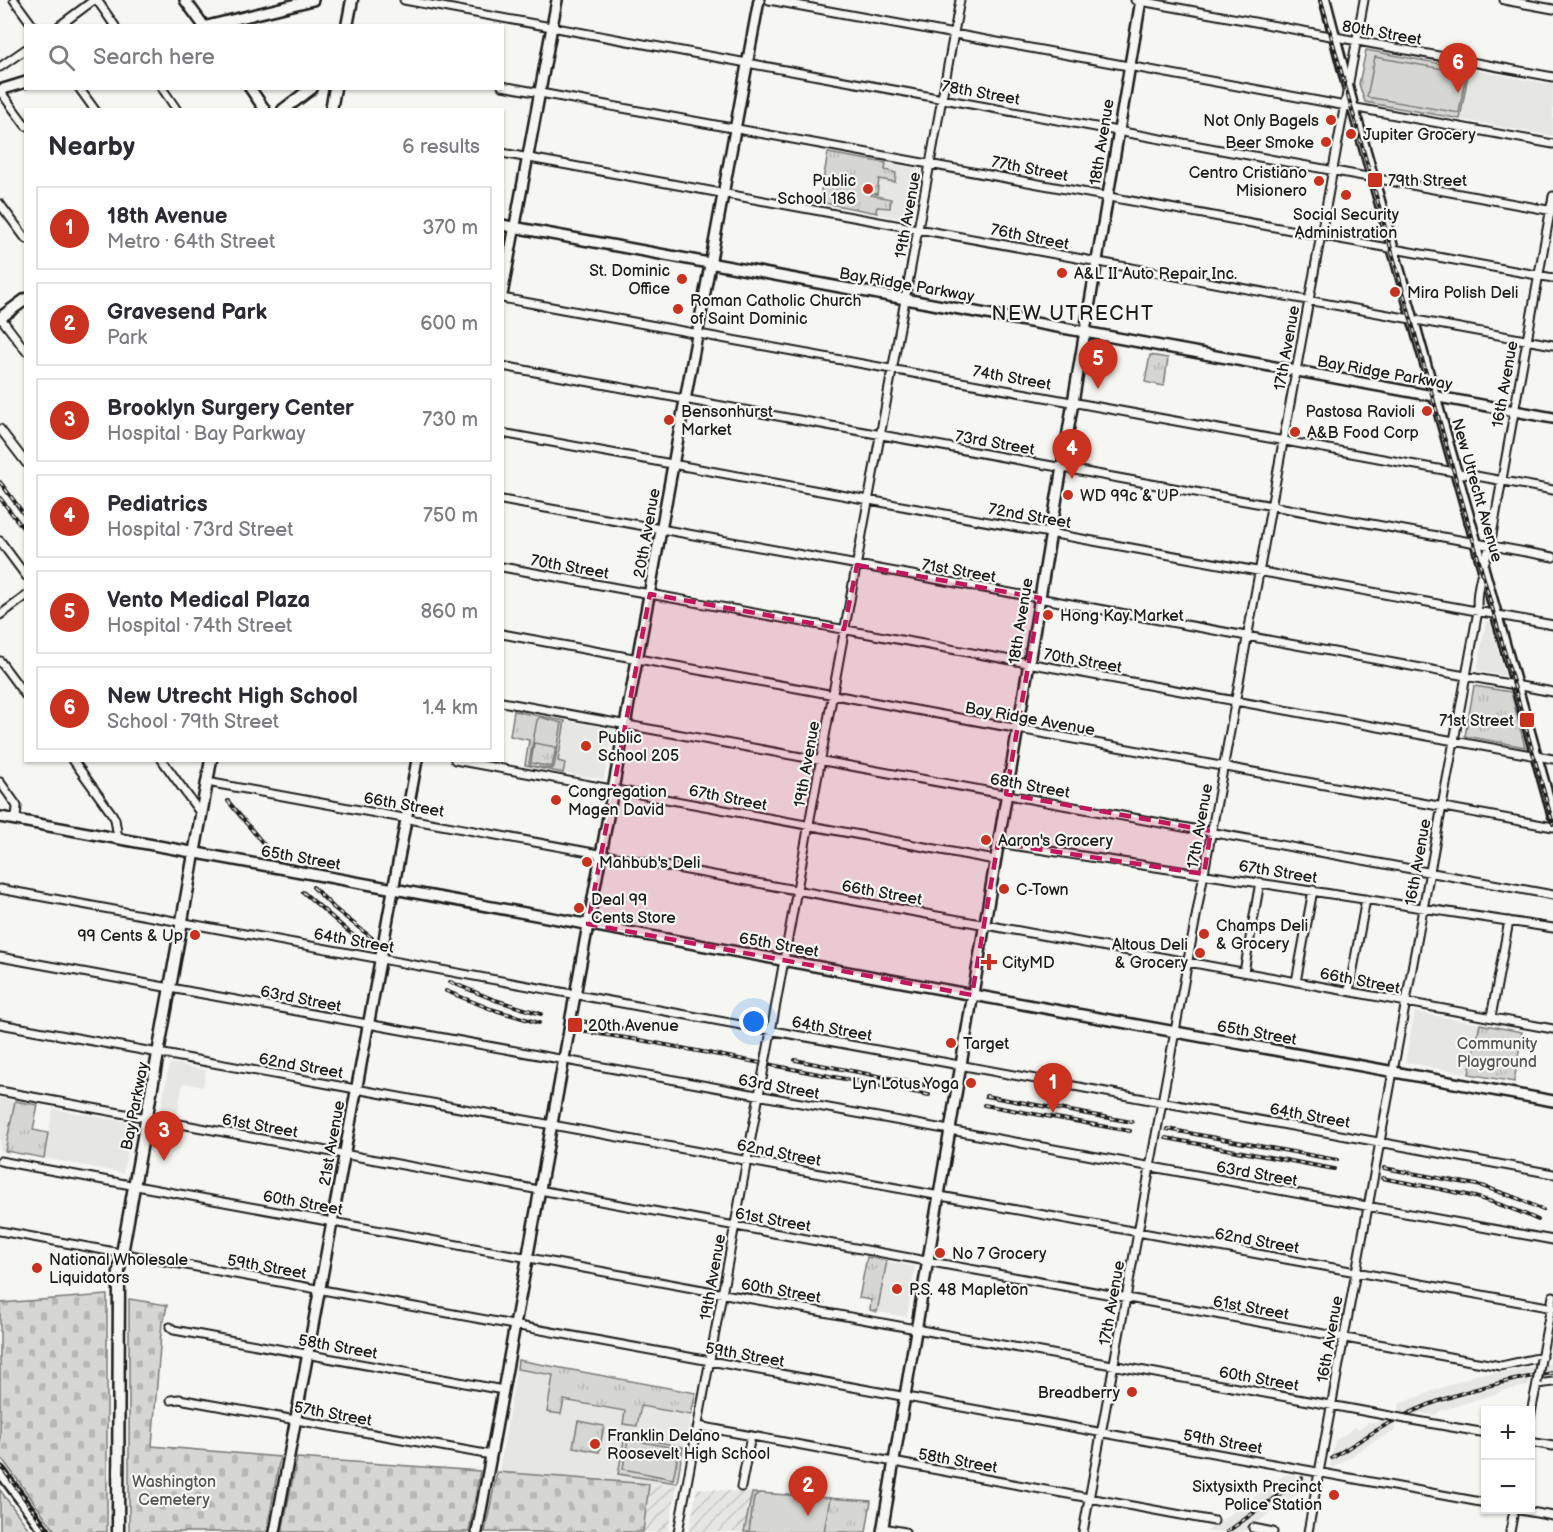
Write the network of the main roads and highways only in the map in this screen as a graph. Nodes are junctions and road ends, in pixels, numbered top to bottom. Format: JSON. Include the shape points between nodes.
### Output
{"nodes":[{"id":1,"x":352,"y":0,"type":"edge"},
{"id":2,"x":347,"y":24,"type":"edge"},
{"id":3,"x":309,"y":90,"type":"edge"},
{"id":4,"x":335,"y":90,"type":"edge"},
{"id":5,"x":286,"y":108,"type":"edge"},
{"id":6,"x":331,"y":108,"type":"edge"},
{"id":7,"x":24,"y":300,"type":"edge"},
{"id":8,"x":0,"y":317,"type":"edge"},
{"id":9,"x":211,"y":762,"type":"edge"},
{"id":10,"x":118,"y":1532,"type":"edge"}],
"edges":[{"from":1,"to":2,"type":"main road"},
{"from":3,"to":5,"type":"main road"},
{"from":4,"to":6,"type":"main road"},
{"from":7,"to":8,"type":"main road"},
{"from":9,"to":10,"type":"main road","name":"Bay Parkway","via":[[119,1274]]}]}
